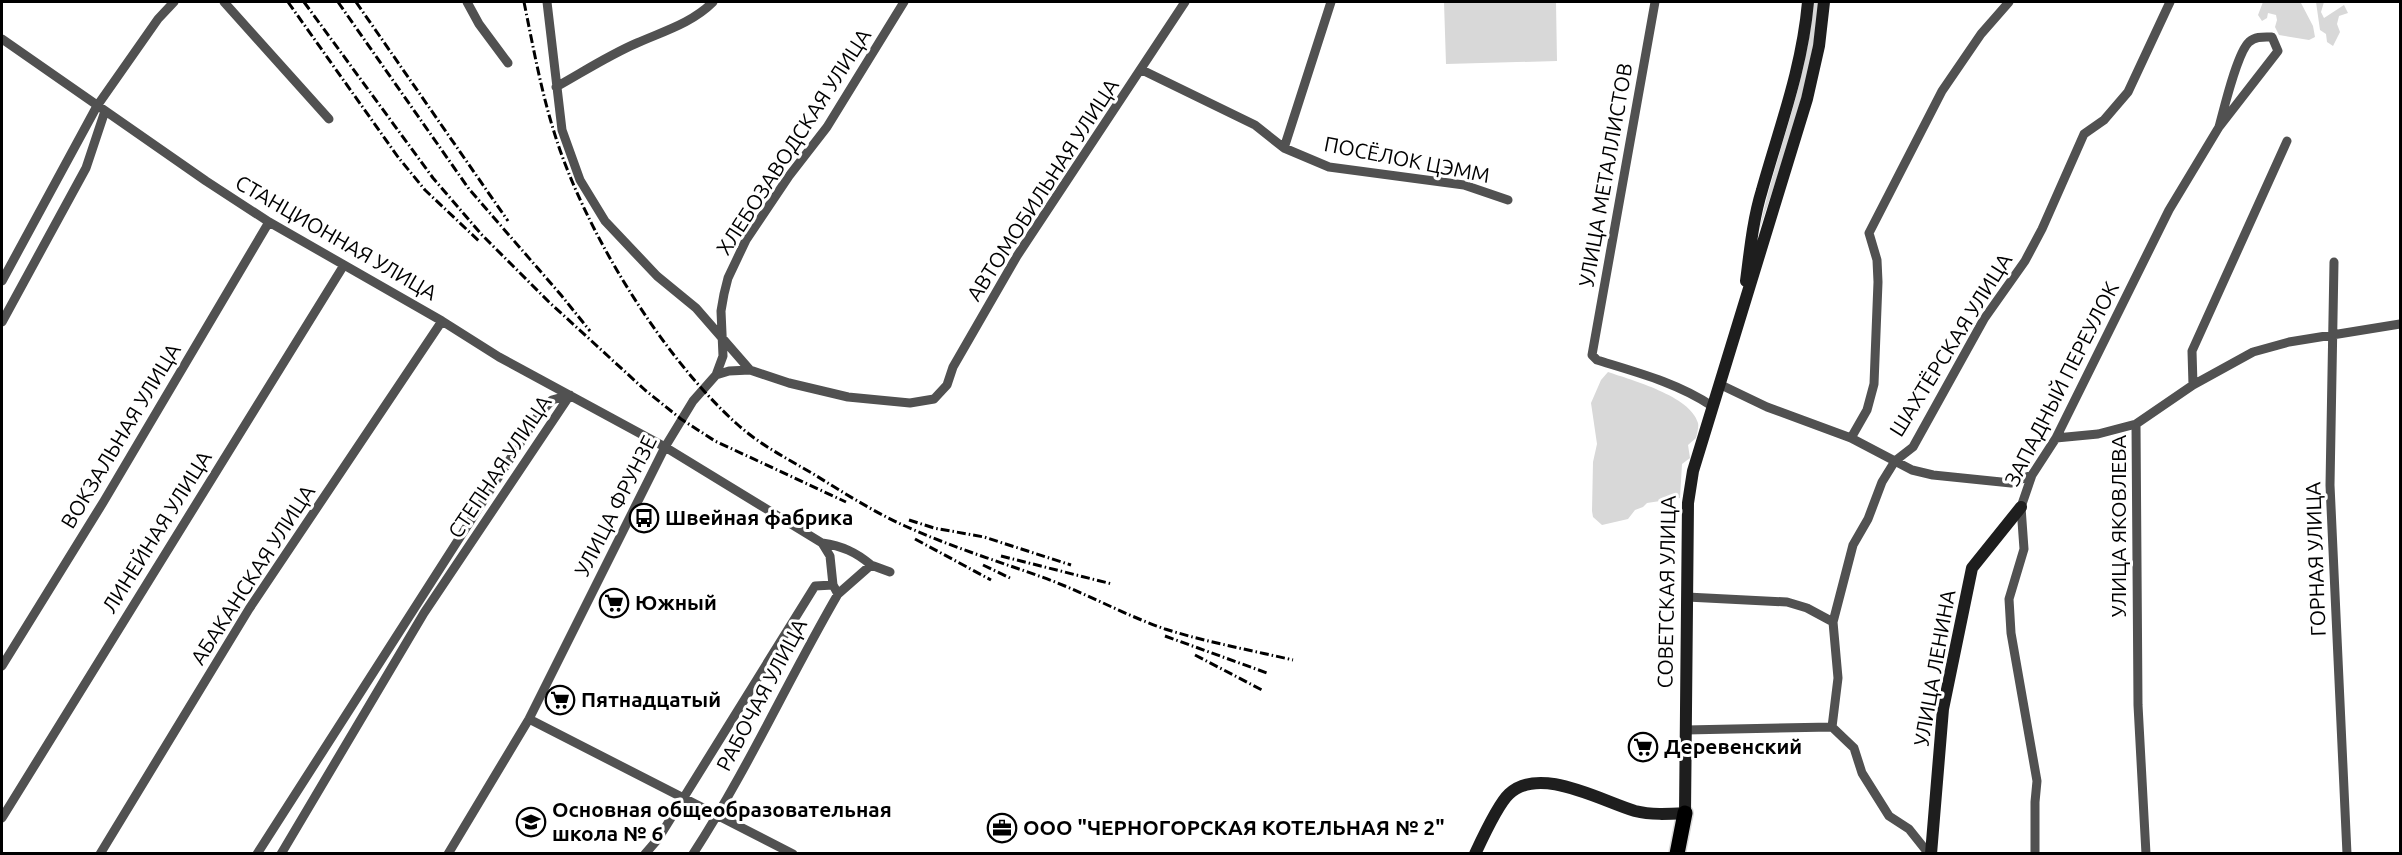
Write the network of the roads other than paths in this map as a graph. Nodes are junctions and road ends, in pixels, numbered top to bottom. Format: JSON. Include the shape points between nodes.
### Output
{"nodes":[{"id":1,"x":174,"y":2,"type":"edge"},
{"id":2,"x":224,"y":2,"type":"edge"},
{"id":3,"x":467,"y":2,"type":"edge"},
{"id":4,"x":547,"y":2,"type":"edge"},
{"id":5,"x":713,"y":2,"type":"edge"},
{"id":6,"x":904,"y":2,"type":"edge"},
{"id":7,"x":1185,"y":2,"type":"edge"},
{"id":8,"x":1331,"y":2,"type":"edge"},
{"id":9,"x":1655,"y":2,"type":"edge"},
{"id":10,"x":1808,"y":2,"type":"edge"},
{"id":11,"x":1824,"y":2,"type":"edge"},
{"id":12,"x":2009,"y":2,"type":"edge"},
{"id":13,"x":2170,"y":2,"type":"edge"},
{"id":14,"x":2,"y":39,"type":"edge"},
{"id":15,"x":508,"y":63,"type":"dead end"},
{"id":16,"x":1142,"y":70,"type":"junction"},
{"id":17,"x":556,"y":87,"type":"junction"},
{"id":18,"x":101,"y":108,"type":"junction"},
{"id":19,"x":329,"y":119,"type":"dead end"},
{"id":20,"x":2219,"y":127,"type":"junction"},
{"id":21,"x":2287,"y":141,"type":"dead end"},
{"id":22,"x":1284,"y":148,"type":"junction"},
{"id":23,"x":1508,"y":200,"type":"dead end"},
{"id":24,"x":269,"y":222,"type":"junction"},
{"id":25,"x":2334,"y":262,"type":"dead end"},
{"id":26,"x":344,"y":266,"type":"junction"},
{"id":27,"x":2,"y":281,"type":"edge"},
{"id":28,"x":1743,"y":307,"type":"junction"},
{"id":29,"x":442,"y":321,"type":"junction"},
{"id":30,"x":2,"y":322,"type":"edge"},
{"id":31,"x":2400,"y":324,"type":"edge"},
{"id":32,"x":2332,"y":335,"type":"junction"},
{"id":33,"x":724,"y":341,"type":"junction"},
{"id":34,"x":750,"y":370,"type":"junction"},
{"id":35,"x":716,"y":375,"type":"junction"},
{"id":36,"x":1719,"y":384,"type":"junction"},
{"id":37,"x":2193,"y":385,"type":"junction"},
{"id":38,"x":570,"y":395,"type":"junction"},
{"id":39,"x":1712,"y":406,"type":"junction"},
{"id":40,"x":2136,"y":424,"type":"junction"},
{"id":41,"x":1851,"y":438,"type":"junction"},
{"id":42,"x":2056,"y":438,"type":"junction"},
{"id":43,"x":665,"y":447,"type":"junction"},
{"id":44,"x":1895,"y":461,"type":"junction"},
{"id":45,"x":2032,"y":475,"type":"junction"},
{"id":46,"x":2021,"y":507,"type":"junction"},
{"id":47,"x":822,"y":543,"type":"junction"},
{"id":48,"x":871,"y":565,"type":"junction"},
{"id":49,"x":890,"y":572,"type":"dead end"},
{"id":50,"x":833,"y":585,"type":"junction"},
{"id":51,"x":838,"y":594,"type":"junction"},
{"id":52,"x":1687,"y":597,"type":"junction"},
{"id":53,"x":1833,"y":622,"type":"junction"},
{"id":54,"x":2,"y":666,"type":"edge"},
{"id":55,"x":529,"y":719,"type":"junction"},
{"id":56,"x":1832,"y":727,"type":"junction"},
{"id":57,"x":1686,"y":730,"type":"junction"},
{"id":58,"x":681,"y":799,"type":"junction"},
{"id":59,"x":1685,"y":813,"type":"junction"},
{"id":60,"x":719,"y":815,"type":"junction"},
{"id":61,"x":2,"y":818,"type":"edge"},
{"id":62,"x":100,"y":854,"type":"edge"},
{"id":63,"x":257,"y":854,"type":"edge"},
{"id":64,"x":281,"y":854,"type":"edge"},
{"id":65,"x":448,"y":854,"type":"edge"},
{"id":66,"x":645,"y":854,"type":"edge"},
{"id":67,"x":693,"y":854,"type":"edge"},
{"id":68,"x":793,"y":854,"type":"edge"},
{"id":69,"x":1475,"y":854,"type":"edge"},
{"id":70,"x":1677,"y":854,"type":"edge"},
{"id":71,"x":1686,"y":854,"type":"edge"},
{"id":72,"x":1930,"y":854,"type":"edge"},
{"id":73,"x":2035,"y":854,"type":"edge"},
{"id":74,"x":2146,"y":854,"type":"edge"},
{"id":75,"x":2348,"y":854,"type":"edge"}],
"edges":[{"from":1,"to":18,"type":"street","via":[[158,19]]},
{"from":2,"to":19,"type":"street"},
{"from":3,"to":15,"type":"street","via":[[478,24]]},
{"from":4,"to":17,"type":"street"},
{"from":5,"to":17,"type":"street","via":[[675,28],[636,43]]},
{"from":6,"to":33,"type":"street","name":"ХЛЕБОЗАВОДСКАЯ УЛИЦА","via":[[827,127],[746,240],[723,294]]},
{"from":7,"to":16,"type":"street","name":"АВТОМОБИЛЬНАЯ УЛИЦА"},
{"from":8,"to":22,"type":"street"},
{"from":9,"to":39,"type":"street","name":"УЛИЦА МЕТАЛЛИСТОВ","via":[[1592,355],[1697,396]]},
{"from":10,"to":28,"type":"main road","name":"СОВЕТСКАЯ УЛИЦА","via":[[1796,78],[1755,220]]},
{"from":11,"to":28,"type":"main road","name":"СОВЕТСКАЯ УЛИЦА","via":[[1807,99]]},
{"from":12,"to":41,"type":"street","via":[[1981,34],[1942,91],[1869,233],[1878,282],[1874,384],[1867,410]]},
{"from":13,"to":44,"type":"street","name":"ШАХТЁРСКАЯ УЛИЦА","via":[[2128,92],[2104,120],[2084,134],[2025,261],[1984,319],[1913,447]]},
{"from":14,"to":18,"type":"street","name":"СТАНЦИОННАЯ УЛИЦА"},
{"from":16,"to":22,"type":"street","name":"ПОСЁЛОК ЦЭММ","via":[[1255,125]]},
{"from":16,"to":34,"type":"street","name":"АВТОМОБИЛЬНАЯ УЛИЦА","via":[[1017,256],[953,367],[947,385],[934,399],[910,403],[849,397]]},
{"from":17,"to":33,"type":"street","via":[[562,130],[580,180],[605,221],[639,258],[696,308]]},
{"from":18,"to":24,"type":"street","name":"СТАНЦИОННАЯ УЛИЦА"},
{"from":18,"to":27,"type":"street"},
{"from":18,"to":30,"type":"street","via":[[86,168]]},
{"from":20,"to":20,"type":"street","name":"ЗАПАДНЫЙ ПЕРЕУЛОК","via":[[2278,51],[2272,37],[2257,37],[2247,43],[2230,82]]},
{"from":20,"to":42,"type":"street","name":"ЗАПАДНЫЙ ПЕРЕУЛОК","via":[[2169,210]]},
{"from":21,"to":37,"type":"street","via":[[2192,351]]},
{"from":22,"to":23,"type":"street","name":"ПОСЁЛОК ЦЭММ","via":[[1329,167],[1464,185]]},
{"from":24,"to":26,"type":"street","name":"СТАНЦИОННАЯ УЛИЦА"},
{"from":24,"to":54,"type":"street","name":"ВОКЗАЛЬНАЯ УЛИЦА"},
{"from":25,"to":32,"type":"street","name":"ГОРНАЯ УЛИЦА"},
{"from":26,"to":29,"type":"street","name":"СТАНЦИОННАЯ УЛИЦА"},
{"from":26,"to":61,"type":"street","name":"ЛИНЕЙНАЯ УЛИЦА"},
{"from":28,"to":36,"type":"main road","name":"СОВЕТСКАЯ УЛИЦА"},
{"from":29,"to":38,"type":"street","name":"СТАНЦИОННАЯ УЛИЦА"},
{"from":29,"to":62,"type":"street","name":"АБАКАНСКАЯ УЛИЦА","via":[[249,609]]},
{"from":31,"to":32,"type":"street","name":"УЛИЦА ЯКОВЛЕВА"},
{"from":32,"to":37,"type":"street","name":"УЛИЦА ЯКОВЛЕВА","via":[[2253,352]]},
{"from":32,"to":75,"type":"street","name":"ГОРНАЯ УЛИЦА","via":[[2330,485]]},
{"from":33,"to":34,"type":"street"},
{"from":33,"to":35,"type":"street","name":"ХЛЕБОЗАВОДСКАЯ УЛИЦА"},
{"from":34,"to":35,"type":"street"},
{"from":35,"to":43,"type":"street","name":"УЛИЦА ФРУНЗЕ","via":[[693,401]]},
{"from":36,"to":39,"type":"main road","name":"СОВЕТСКАЯ УЛИЦА"},
{"from":36,"to":41,"type":"street","via":[[1767,407]]},
{"from":37,"to":40,"type":"street","name":"УЛИЦА ЯКОВЛЕВА"},
{"from":38,"to":43,"type":"street","name":"СТАНЦИОННАЯ УЛИЦА"},
{"from":38,"to":63,"type":"street","name":"СТЕПНАЯ УЛИЦА","via":[[552,400],[537,417]]},
{"from":38,"to":64,"type":"street","name":"СТЕПНАЯ УЛИЦА","via":[[424,613]]},
{"from":39,"to":52,"type":"main road","name":"СОВЕТСКАЯ УЛИЦА","via":[[1688,502]]},
{"from":40,"to":42,"type":"street","via":[[2098,434]]},
{"from":40,"to":74,"type":"street","name":"УЛИЦА ЯКОВЛЕВА","via":[[2138,705]]},
{"from":41,"to":44,"type":"street"},
{"from":42,"to":45,"type":"street","name":"ЗАПАДНЫЙ ПЕРЕУЛОК"},
{"from":43,"to":47,"type":"street"},
{"from":43,"to":55,"type":"street","name":"УЛИЦА ФРУНЗЕ"},
{"from":44,"to":45,"type":"street","via":[[1933,475],[2011,483]]},
{"from":44,"to":53,"type":"street","name":"ШАХТЁРСКАЯ УЛИЦА","via":[[1853,546]]},
{"from":45,"to":46,"type":"street","name":"ЗАПАДНЫЙ ПЕРЕУЛОК"},
{"from":46,"to":72,"type":"main road","name":"УЛИЦА ЛЕНИНА","via":[[1972,568],[1943,709]]},
{"from":46,"to":73,"type":"street","name":"ЗАПАДНЫЙ ПЕРЕУЛОК","via":[[2024,549],[2009,599],[2011,633],[2037,781]]},
{"from":47,"to":48,"type":"street","via":[[847,548]]},
{"from":47,"to":50,"type":"street","via":[[830,556]]},
{"from":48,"to":49,"type":"street"},
{"from":48,"to":51,"type":"street","name":"РАБОЧАЯ УЛИЦА"},
{"from":50,"to":51,"type":"street"},
{"from":50,"to":58,"type":"street","name":"РАБОЧАЯ УЛИЦА","via":[[815,586]]},
{"from":51,"to":60,"type":"street","name":"РАБОЧАЯ УЛИЦА"},
{"from":52,"to":53,"type":"street","via":[[1787,602]]},
{"from":52,"to":57,"type":"main road","name":"СОВЕТСКАЯ УЛИЦА"},
{"from":53,"to":56,"type":"street","name":"ШАХТЁРСКАЯ УЛИЦА","via":[[1838,678]]},
{"from":55,"to":58,"type":"street"},
{"from":55,"to":65,"type":"street","name":"УЛИЦА ФРУНЗЕ"},
{"from":56,"to":57,"type":"street"},
{"from":56,"to":72,"type":"street","via":[[1854,748],[1862,773],[1889,816],[1909,829]]},
{"from":57,"to":59,"type":"main road","name":"СОВЕТСКАЯ УЛИЦА"},
{"from":58,"to":60,"type":"street"},
{"from":58,"to":66,"type":"street","name":"РАБОЧАЯ УЛИЦА"},
{"from":59,"to":69,"type":"main road","via":[[1634,810],[1577,790],[1545,783],[1522,784],[1508,794]]},
{"from":59,"to":70,"type":"main road","name":"СОВЕТСКАЯ УЛИЦА"},
{"from":59,"to":71,"type":"main road","name":"СОВЕТСКАЯ УЛИЦА"},
{"from":60,"to":67,"type":"street","name":"РАБОЧАЯ УЛИЦА"},
{"from":60,"to":68,"type":"street"}]}
